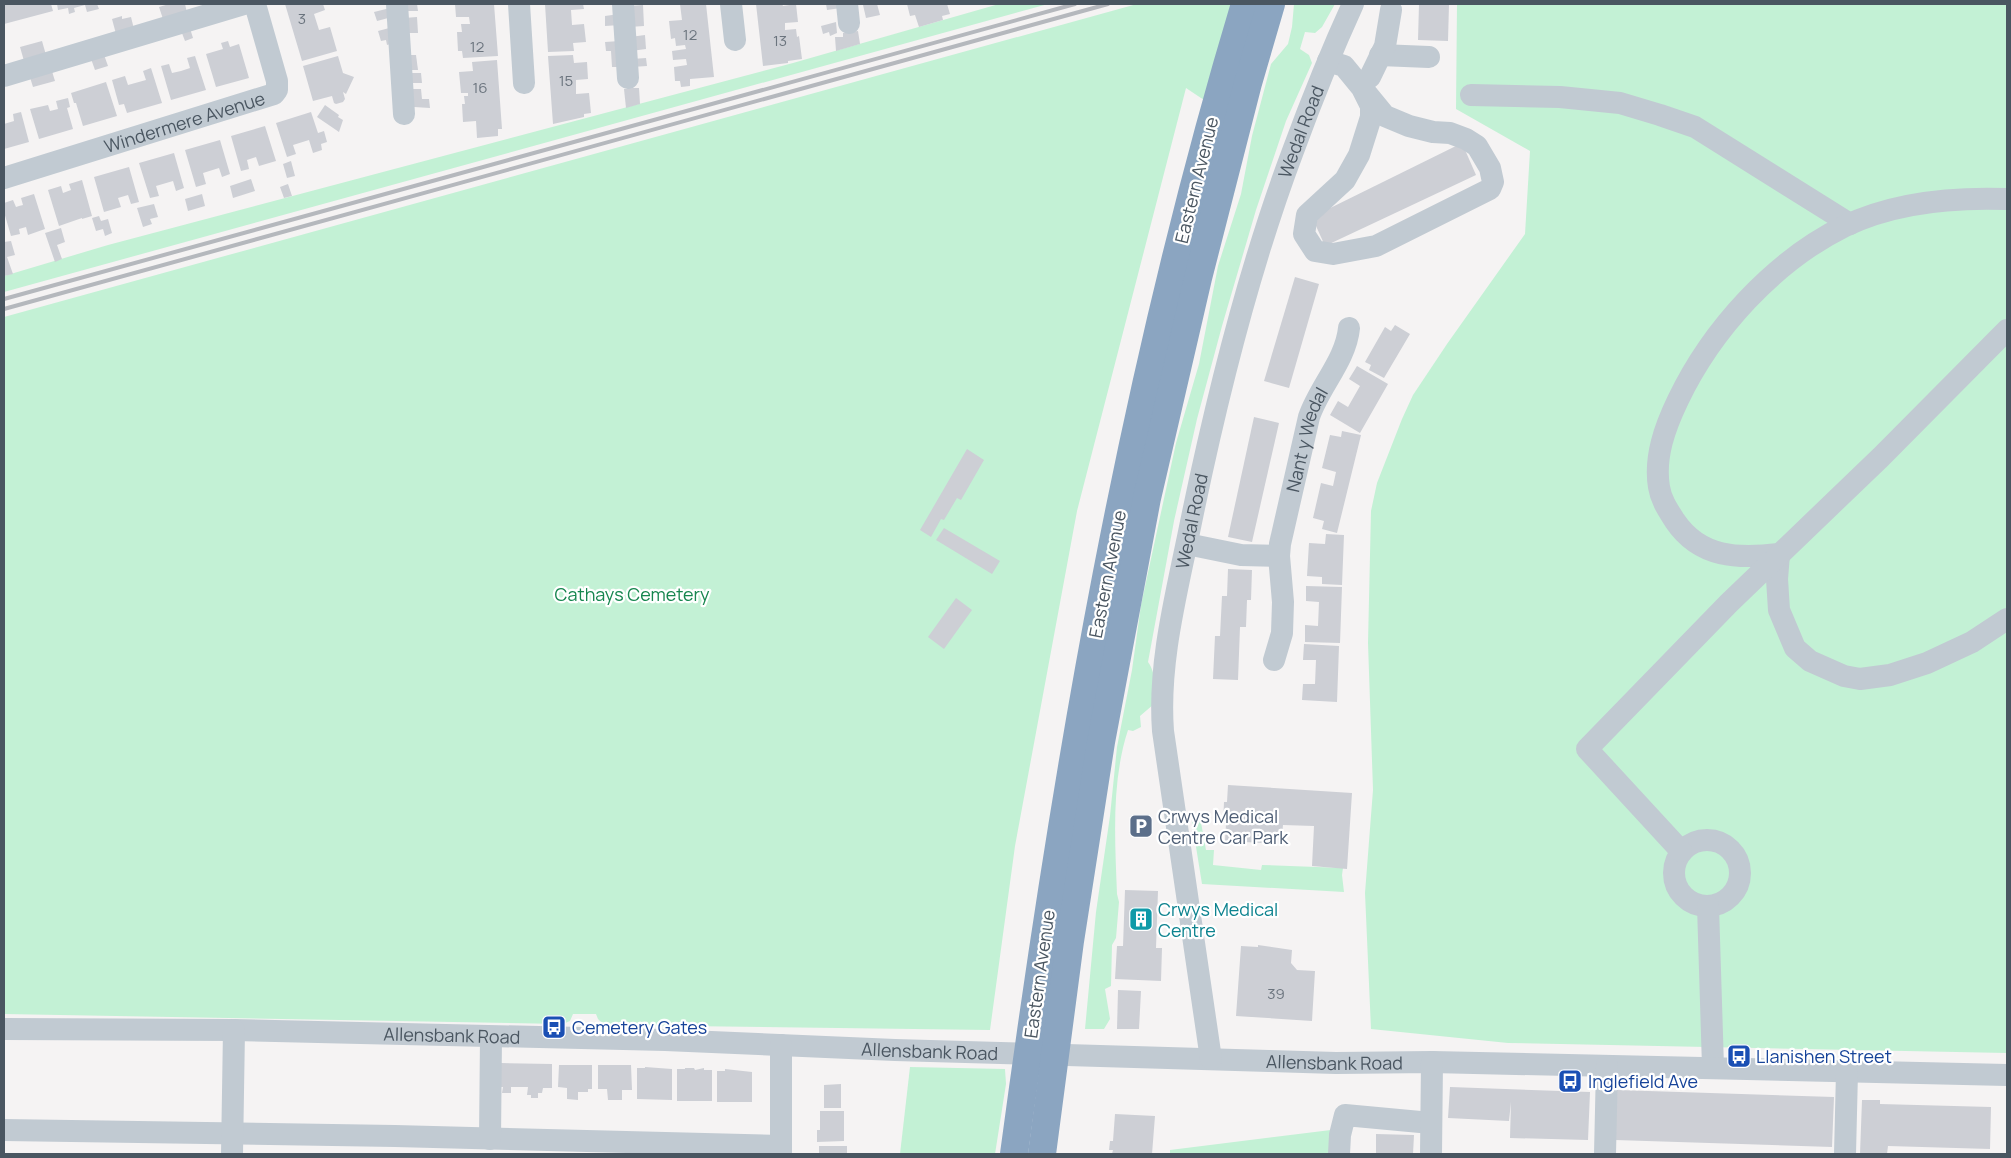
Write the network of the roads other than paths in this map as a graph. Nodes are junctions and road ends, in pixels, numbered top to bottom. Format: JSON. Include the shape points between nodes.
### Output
{"nodes":[{"id":1,"x":244,"y":4,"type":"edge"},
{"id":2,"x":255,"y":4,"type":"edge"},
{"id":3,"x":397,"y":4,"type":"edge"},
{"id":4,"x":519,"y":4,"type":"edge"},
{"id":5,"x":623,"y":4,"type":"edge"},
{"id":6,"x":731,"y":4,"type":"edge"},
{"id":7,"x":1244,"y":4,"type":"edge"},
{"id":8,"x":1271,"y":4,"type":"edge"},
{"id":9,"x":1353,"y":4,"type":"edge"},
{"id":10,"x":1391,"y":10,"type":"dead end"},
{"id":11,"x":735,"y":40,"type":"dead end"},
{"id":12,"x":1380,"y":55,"type":"junction"},
{"id":13,"x":1430,"y":57,"type":"dead end"},
{"id":14,"x":1328,"y":61,"type":"junction"},
{"id":15,"x":4,"y":76,"type":"edge"},
{"id":16,"x":628,"y":78,"type":"dead end"},
{"id":17,"x":524,"y":83,"type":"dead end"},
{"id":18,"x":1360,"y":84,"type":"junction"},
{"id":19,"x":1471,"y":95,"type":"dead end"},
{"id":20,"x":404,"y":114,"type":"dead end"},
{"id":21,"x":4,"y":178,"type":"edge"},
{"id":22,"x":2007,"y":199,"type":"edge"},
{"id":23,"x":1850,"y":224,"type":"junction"},
{"id":24,"x":1349,"y":328,"type":"dead end"},
{"id":25,"x":2007,"y":330,"type":"edge"},
{"id":26,"x":1187,"y":544,"type":"junction"},
{"id":27,"x":1779,"y":554,"type":"junction"},
{"id":28,"x":1279,"y":556,"type":"junction"},
{"id":29,"x":2007,"y":619,"type":"edge"},
{"id":30,"x":1274,"y":660,"type":"dead end"},
{"id":31,"x":1682,"y":851,"type":"junction"},
{"id":32,"x":1708,"y":906,"type":"junction"},
{"id":33,"x":1070,"y":941,"type":"junction"},
{"id":34,"x":4,"y":1029,"type":"edge"},
{"id":35,"x":234,"y":1030,"type":"junction"},
{"id":36,"x":491,"y":1037,"type":"junction"},
{"id":37,"x":781,"y":1045,"type":"junction"},
{"id":38,"x":1211,"y":1059,"type":"junction"},
{"id":39,"x":1432,"y":1062,"type":"junction"},
{"id":40,"x":1607,"y":1066,"type":"junction"},
{"id":41,"x":1713,"y":1067,"type":"junction"},
{"id":42,"x":1847,"y":1072,"type":"junction"},
{"id":43,"x":2007,"y":1074,"type":"edge"},
{"id":44,"x":1432,"y":1123,"type":"junction"},
{"id":45,"x":4,"y":1130,"type":"edge"},
{"id":46,"x":490,"y":1138,"type":"junction"},
{"id":47,"x":232,"y":1144,"type":"edge"},
{"id":48,"x":781,"y":1150,"type":"edge"},
{"id":49,"x":1014,"y":1154,"type":"edge"},
{"id":50,"x":1042,"y":1154,"type":"edge"},
{"id":51,"x":1061,"y":1154,"type":"edge"},
{"id":52,"x":1340,"y":1154,"type":"edge"},
{"id":53,"x":1430,"y":1154,"type":"edge"},
{"id":54,"x":1605,"y":1154,"type":"edge"},
{"id":55,"x":1845,"y":1154,"type":"edge"}],
"edges":[{"from":1,"to":15,"type":"street"},
{"from":2,"to":21,"type":"street","name":"Windermere Avenue","via":[[278,81],[274,94]]},
{"from":3,"to":20,"type":"street"},
{"from":4,"to":17,"type":"street"},
{"from":5,"to":16,"type":"street"},
{"from":6,"to":11,"type":"street"},
{"from":7,"to":49,"type":"highway","name":"Eastern Avenue","via":[[1174,267],[1122,493],[1075,745],[1041,956]]},
{"from":8,"to":33,"type":"highway","name":"Eastern Avenue","via":[[1198,278],[1147,498],[1102,742]]},
{"from":9,"to":14,"type":"street","name":"Wedal Road"},
{"from":10,"to":12,"type":"street","via":[[1385,46]]},
{"from":12,"to":13,"type":"street"},
{"from":12,"to":18,"type":"street","via":[[1370,77]]},
{"from":14,"to":18,"type":"street","via":[[1344,66]]},
{"from":14,"to":26,"type":"street","name":"Wedal Road","via":[[1292,153],[1235,334]]},
{"from":18,"to":18,"type":"street","via":[[1371,106],[1371,117],[1359,156],[1345,180],[1307,215],[1304,234],[1315,251],[1333,254],[1376,246],[1490,188],[1492,182],[1490,168],[1477,146],[1450,132],[1433,132],[1385,116]]},
{"from":19,"to":23,"type":"street","via":[[1560,97],[1620,103],[1669,118],[1695,128]]},
{"from":22,"to":23,"type":"street","via":[[1935,201],[1892,208]]},
{"from":23,"to":27,"type":"street","via":[[1809,246],[1758,289],[1716,336],[1691,372],[1663,436],[1658,463],[1659,487],[1664,504],[1683,534],[1708,550],[1725,555],[1754,557]]},
{"from":24,"to":28,"type":"street","name":"Nant y Wedal","via":[[1347,342],[1309,417]]},
{"from":25,"to":27,"type":"street"},
{"from":26,"to":28,"type":"street","via":[[1241,555]]},
{"from":26,"to":38,"type":"street","name":"Wedal Road","via":[[1168,644],[1162,717]]},
{"from":27,"to":29,"type":"street","via":[[1776,579],[1779,610],[1795,648],[1810,661],[1844,676],[1890,675],[1927,663],[1972,642]]},
{"from":27,"to":31,"type":"street","via":[[1587,749]]},
{"from":28,"to":30,"type":"street","name":"Nant y Wedal","via":[[1282,633]]},
{"from":31,"to":32,"type":"street","via":[[1674,866],[1676,887],[1697,906]]},
{"from":31,"to":32,"type":"street","via":[[1694,842],[1713,840],[1736,857],[1740,868],[1737,888],[1725,901]]},
{"from":32,"to":41,"type":"street"},
{"from":33,"to":50,"type":"highway","name":"Eastern Avenue"},
{"from":33,"to":51,"type":"highway","via":[[1073,1008]]},
{"from":34,"to":35,"type":"street","name":"Allensbank Road"},
{"from":35,"to":36,"type":"street","name":"Allensbank Road"},
{"from":35,"to":47,"type":"street"},
{"from":36,"to":37,"type":"street","name":"Allensbank Road"},
{"from":36,"to":46,"type":"street"},
{"from":37,"to":38,"type":"street","name":"Allensbank Road"},
{"from":37,"to":48,"type":"street"},
{"from":38,"to":39,"type":"street","name":"Allensbank Road"},
{"from":39,"to":40,"type":"street","name":"Allensbank Road"},
{"from":39,"to":44,"type":"street"},
{"from":40,"to":41,"type":"street","name":"Allensbank Road"},
{"from":40,"to":54,"type":"street"},
{"from":41,"to":42,"type":"street","name":"Allensbank Road"},
{"from":42,"to":43,"type":"street","name":"Allensbank Road"},
{"from":42,"to":55,"type":"street"},
{"from":44,"to":52,"type":"street","via":[[1345,1115]]},
{"from":44,"to":53,"type":"street"},
{"from":45,"to":47,"type":"street"},
{"from":46,"to":47,"type":"street"},
{"from":46,"to":48,"type":"street"}]}
